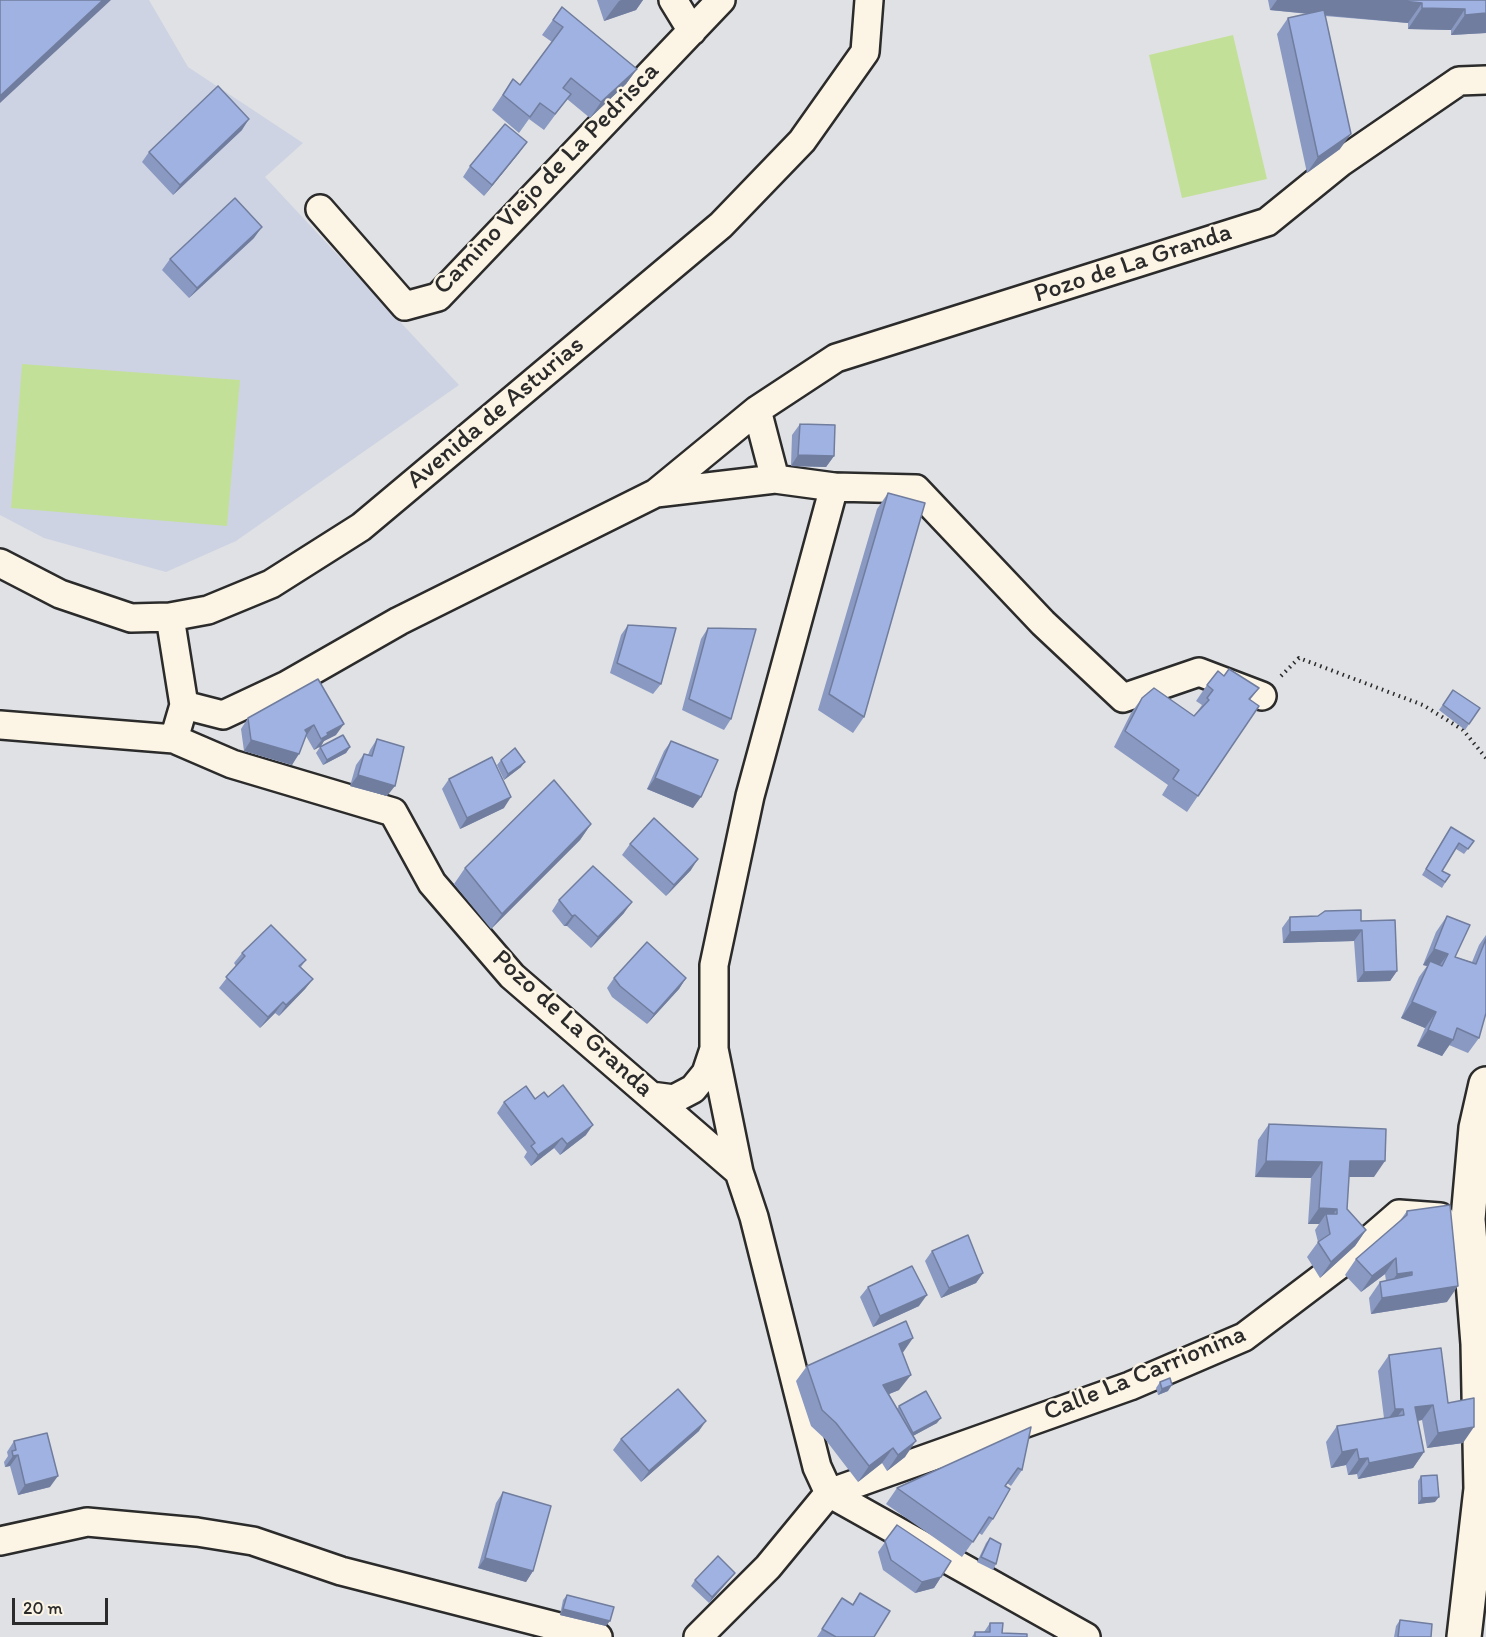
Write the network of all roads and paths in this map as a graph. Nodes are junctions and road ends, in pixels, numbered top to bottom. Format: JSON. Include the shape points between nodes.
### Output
{"nodes":[{"id":1,"x":674,"y":0,"type":"edge"},
{"id":2,"x":721,"y":0,"type":"edge"},
{"id":3,"x":869,"y":0,"type":"edge"},
{"id":4,"x":692,"y":31,"type":"junction"},
{"id":5,"x":1486,"y":80,"type":"edge"},
{"id":6,"x":320,"y":209,"type":"dead end"},
{"id":7,"x":757,"y":410,"type":"junction"},
{"id":8,"x":775,"y":479,"type":"junction"},
{"id":9,"x":834,"y":487,"type":"junction"},
{"id":10,"x":656,"y":493,"type":"junction"},
{"id":11,"x":0,"y":563,"type":"edge"},
{"id":12,"x":170,"y":617,"type":"junction"},
{"id":13,"x":1262,"y":696,"type":"joint"},
{"id":14,"x":184,"y":705,"type":"junction"},
{"id":15,"x":0,"y":725,"type":"edge"},
{"id":16,"x":174,"y":740,"type":"junction"},
{"id":17,"x":1486,"y":758,"type":"edge"},
{"id":18,"x":714,"y":1049,"type":"junction"},
{"id":19,"x":1486,"y":1084,"type":"edge"},
{"id":20,"x":651,"y":1096,"type":"junction"},
{"id":21,"x":739,"y":1172,"type":"junction"},
{"id":22,"x":1468,"y":1219,"type":"junction"},
{"id":23,"x":829,"y":1493,"type":"junction"},
{"id":24,"x":0,"y":1541,"type":"edge"},
{"id":25,"x":598,"y":1637,"type":"edge"},
{"id":26,"x":698,"y":1637,"type":"edge"},
{"id":27,"x":1086,"y":1637,"type":"edge"},
{"id":28,"x":1464,"y":1637,"type":"edge"}],
"edges":[{"from":1,"to":4,"type":"street"},
{"from":2,"to":4,"type":"street","name":"Camino Viejo de La Pedrisca"},
{"from":3,"to":12,"type":"street","name":"Avenida de Asturias","via":[[865,52],[802,141],[721,225],[361,527],[271,584],[208,610]]},
{"from":4,"to":6,"type":"street","name":"Camino Viejo de La Pedrisca","via":[[438,297],[405,306]]},
{"from":5,"to":7,"type":"street","name":"Pozo de La Granda","via":[[1459,81],[1341,162],[1267,222],[836,358]]},
{"from":7,"to":8,"type":"street"},
{"from":7,"to":10,"type":"street","name":"Pozo de La Granda"},
{"from":8,"to":9,"type":"street","name":"Pozo de La Granda"},
{"from":8,"to":10,"type":"street","name":"Pozo de La Granda"},
{"from":9,"to":13,"type":"street","name":"Pozo de La Granda","via":[[916,489],[1043,623],[1123,698],[1199,672]]},
{"from":9,"to":18,"type":"street","via":[[750,796],[718,942],[714,965]]},
{"from":10,"to":14,"type":"street","name":"Pozo de La Granda","via":[[399,621],[286,685],[223,715]]},
{"from":11,"to":12,"type":"street","name":"Avenida de Asturias","via":[[60,594],[131,618]]},
{"from":12,"to":14,"type":"street"},
{"from":13,"to":17,"type":"path","via":[[1299,658],[1423,705],[1463,730]]},
{"from":14,"to":16,"type":"street"},
{"from":15,"to":16,"type":"street","name":"Pozo de La Granda"},
{"from":16,"to":20,"type":"street","name":"Pozo de La Granda","via":[[232,764],[393,813],[432,883],[512,976]]},
{"from":18,"to":20,"type":"street","via":[[706,1073],[693,1089],[674,1099]]},
{"from":18,"to":21,"type":"street"},
{"from":19,"to":22,"type":"main road","via":[[1476,1128]]},
{"from":20,"to":21,"type":"street","name":"Pozo de La Granda"},
{"from":21,"to":23,"type":"street","via":[[817,1467]]},
{"from":22,"to":23,"type":"street","name":"Calle La Carrionina","via":[[1399,1214],[1244,1337],[1130,1386]]},
{"from":22,"to":28,"type":"main road","via":[[1478,1344],[1481,1489]]},
{"from":23,"to":26,"type":"street","via":[[768,1567]]},
{"from":23,"to":27,"type":"street"},
{"from":24,"to":25,"type":"street","via":[[87,1522],[254,1541],[341,1571]]}]}
